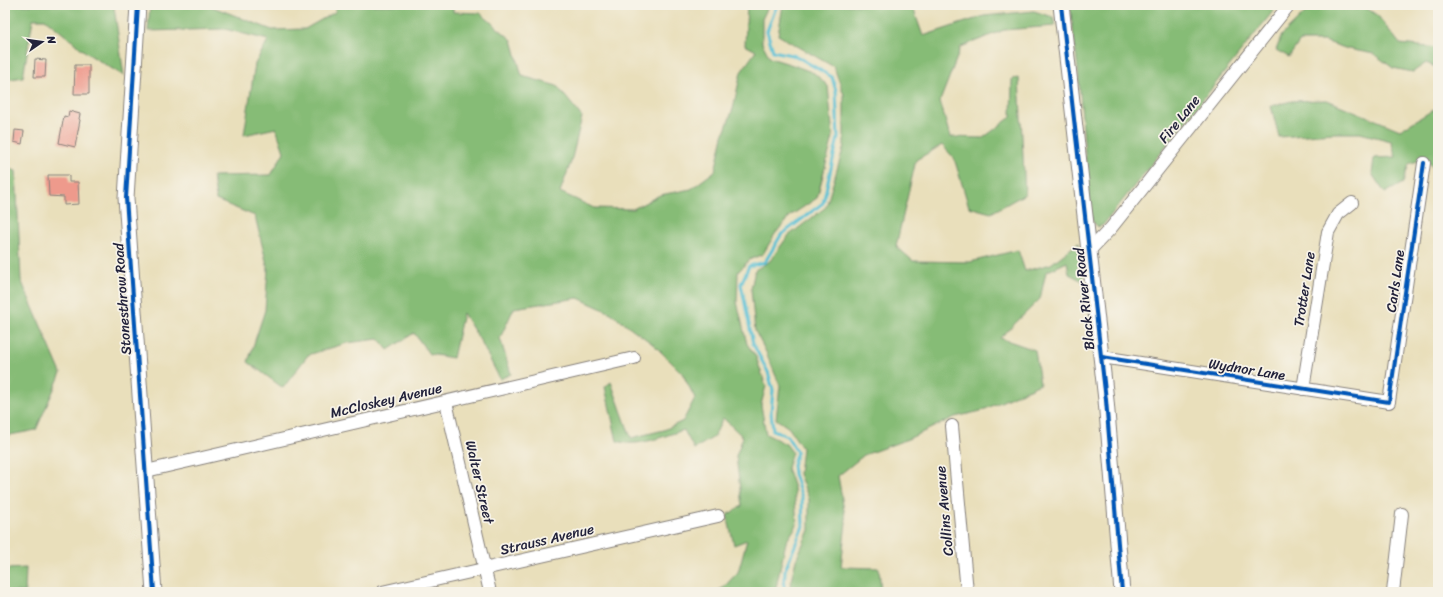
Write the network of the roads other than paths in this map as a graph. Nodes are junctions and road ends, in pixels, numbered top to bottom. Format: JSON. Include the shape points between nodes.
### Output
{"nodes":[{"id":1,"x":138,"y":5,"type":"edge"},
{"id":2,"x":1061,"y":5,"type":"edge"},
{"id":3,"x":1290,"y":5,"type":"edge"},
{"id":4,"x":1424,"y":163,"type":"dead end"},
{"id":5,"x":1352,"y":203,"type":"dead end"},
{"id":6,"x":1090,"y":250,"type":"junction"},
{"id":7,"x":1102,"y":357,"type":"junction"},
{"id":8,"x":634,"y":358,"type":"dead end"},
{"id":9,"x":1303,"y":388,"type":"junction"},
{"id":10,"x":446,"y":402,"type":"junction"},
{"id":11,"x":1389,"y":402,"type":"joint"},
{"id":12,"x":952,"y":426,"type":"dead end"},
{"id":13,"x":146,"y":471,"type":"junction"},
{"id":14,"x":1402,"y":514,"type":"dead end"},
{"id":15,"x":718,"y":516,"type":"dead end"},
{"id":16,"x":484,"y":568,"type":"junction"},
{"id":17,"x":154,"y":592,"type":"edge"},
{"id":18,"x":382,"y":592,"type":"edge"},
{"id":19,"x":490,"y":592,"type":"edge"},
{"id":20,"x":967,"y":592,"type":"edge"},
{"id":21,"x":1122,"y":592,"type":"edge"},
{"id":22,"x":1393,"y":592,"type":"edge"}],
"edges":[{"from":1,"to":13,"type":"street","name":"Stonesthrow Road","via":[[126,198]]},
{"from":2,"to":6,"type":"street","name":"Black River Road"},
{"from":3,"to":6,"type":"street","name":"Fire Lane","via":[[1111,228]]},
{"from":4,"to":11,"type":"street","name":"Carls Lane"},
{"from":5,"to":9,"type":"street","name":"Trotter Lane","via":[[1338,214],[1328,232]]},
{"from":6,"to":7,"type":"street","name":"Black River Road"},
{"from":7,"to":9,"type":"street","name":"Wydnor Lane"},
{"from":7,"to":21,"type":"street","name":"Black River Road"},
{"from":8,"to":10,"type":"street","name":"McCloskey Avenue"},
{"from":9,"to":11,"type":"street","name":"Wydnor Lane"},
{"from":10,"to":13,"type":"street","name":"McCloskey Avenue"},
{"from":10,"to":16,"type":"street","name":"Walter Street"},
{"from":12,"to":20,"type":"street","name":"Collins Avenue"},
{"from":13,"to":17,"type":"street","name":"Stonesthrow Road"},
{"from":14,"to":22,"type":"street"},
{"from":15,"to":16,"type":"street","name":"Strauss Avenue"},
{"from":16,"to":18,"type":"street","name":"Strauss Avenue"},
{"from":16,"to":19,"type":"street","name":"Walter Street"}]}
